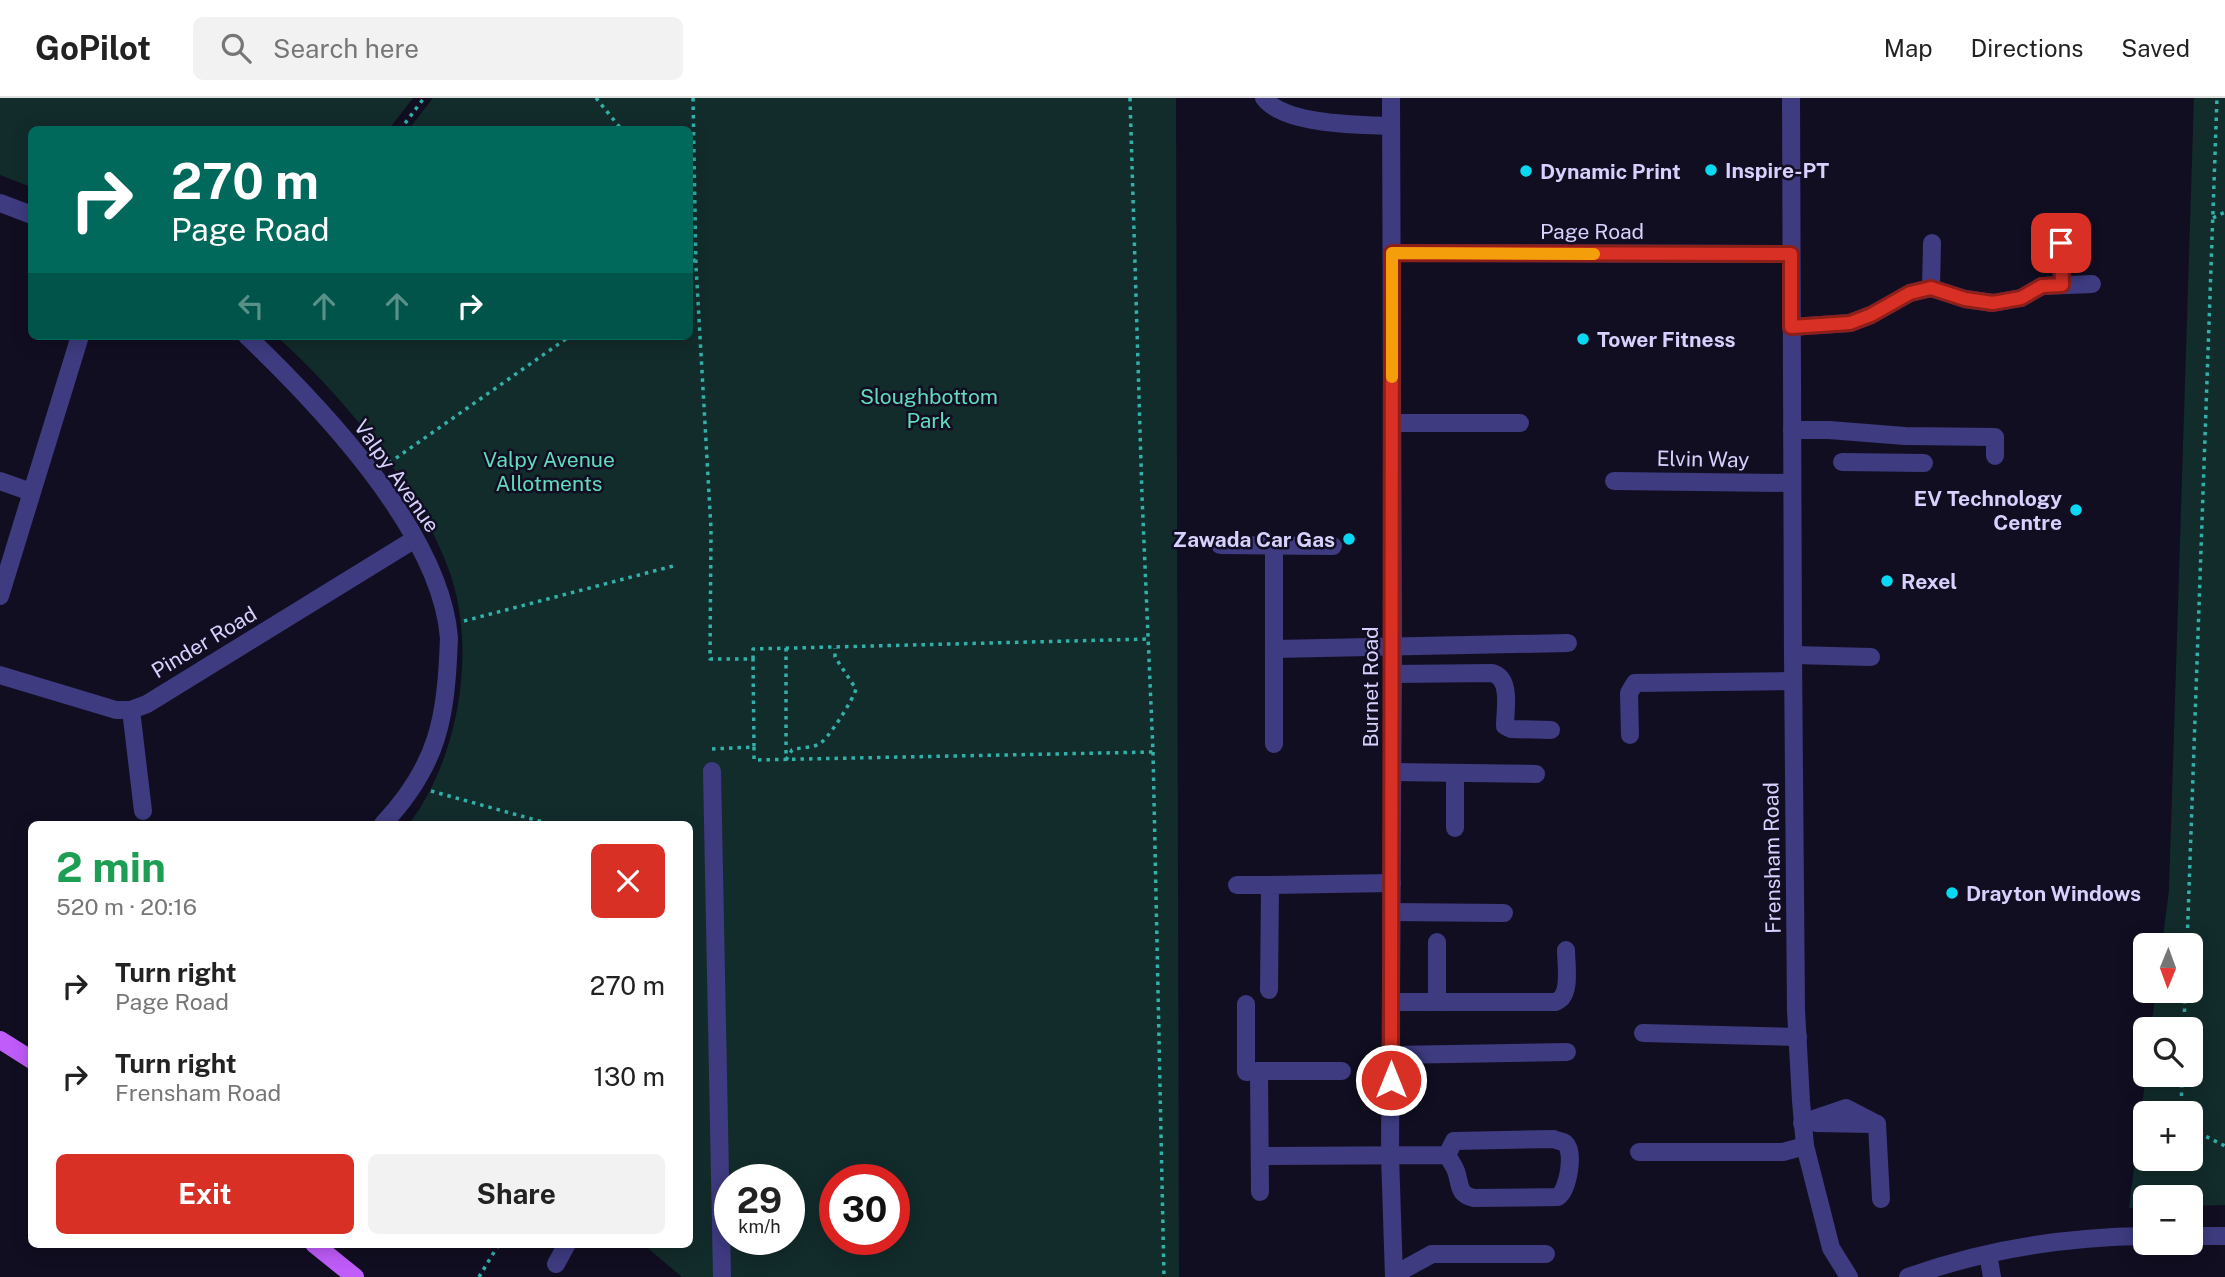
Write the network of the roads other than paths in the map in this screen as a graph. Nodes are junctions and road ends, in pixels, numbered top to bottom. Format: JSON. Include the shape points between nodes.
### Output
{"nodes":[{"id":1,"x":1264,"y":98,"type":"edge"},
{"id":2,"x":1391,"y":98,"type":"edge"},
{"id":3,"x":1791,"y":98,"type":"edge"},
{"id":4,"x":1391,"y":126,"type":"junction"},
{"id":5,"x":0,"y":203,"type":"edge"},
{"id":6,"x":28,"y":214,"type":"edge"},
{"id":7,"x":1932,"y":243,"type":"dead end"},
{"id":8,"x":2061,"y":243,"type":"dead end"},
{"id":9,"x":1392,"y":253,"type":"junction"},
{"id":10,"x":1791,"y":254,"type":"junction"},
{"id":11,"x":2092,"y":284,"type":"dead end"},
{"id":12,"x":2062,"y":285,"type":"junction"},
{"id":13,"x":1931,"y":288,"type":"junction"},
{"id":14,"x":1791,"y":327,"type":"junction"},
{"id":15,"x":79,"y":340,"type":"edge"},
{"id":16,"x":251,"y":340,"type":"edge"},
{"id":17,"x":1392,"y":423,"type":"junction"},
{"id":18,"x":1520,"y":424,"type":"dead end"},
{"id":19,"x":1792,"y":430,"type":"junction"},
{"id":20,"x":1879,"y":450,"type":"junction"},
{"id":21,"x":1995,"y":456,"type":"dead end"},
{"id":22,"x":1842,"y":462,"type":"dead end"},
{"id":23,"x":1924,"y":463,"type":"dead end"},
{"id":24,"x":0,"y":481,"type":"edge"},
{"id":25,"x":1614,"y":481,"type":"dead end"},
{"id":26,"x":1791,"y":483,"type":"junction"},
{"id":27,"x":31,"y":492,"type":"junction"},
{"id":28,"x":415,"y":539,"type":"junction"},
{"id":29,"x":1220,"y":545,"type":"dead end"},
{"id":30,"x":1274,"y":546,"type":"junction"},
{"id":31,"x":1332,"y":546,"type":"dead end"},
{"id":32,"x":0,"y":596,"type":"edge"},
{"id":33,"x":1568,"y":643,"type":"dead end"},
{"id":34,"x":1392,"y":647,"type":"junction"},
{"id":35,"x":1274,"y":649,"type":"junction"},
{"id":36,"x":1793,"y":655,"type":"junction"},
{"id":37,"x":1871,"y":657,"type":"dead end"},
{"id":38,"x":1392,"y":674,"type":"junction"},
{"id":39,"x":0,"y":675,"type":"edge"},
{"id":40,"x":1793,"y":681,"type":"junction"},
{"id":41,"x":131,"y":710,"type":"junction"},
{"id":42,"x":1551,"y":730,"type":"dead end"},
{"id":43,"x":1630,"y":735,"type":"dead end"},
{"id":44,"x":1274,"y":744,"type":"dead end"},
{"id":45,"x":712,"y":771,"type":"road end"},
{"id":46,"x":1392,"y":772,"type":"junction"},
{"id":47,"x":1455,"y":773,"type":"junction"},
{"id":48,"x":1536,"y":774,"type":"dead end"},
{"id":49,"x":143,"y":811,"type":"dead end"},
{"id":50,"x":385,"y":821,"type":"edge"},
{"id":51,"x":1455,"y":828,"type":"dead end"},
{"id":52,"x":1392,"y":883,"type":"junction"},
{"id":53,"x":1237,"y":885,"type":"dead end"},
{"id":54,"x":1270,"y":885,"type":"junction"},
{"id":55,"x":1392,"y":912,"type":"junction"},
{"id":56,"x":1504,"y":913,"type":"dead end"},
{"id":57,"x":1437,"y":942,"type":"dead end"},
{"id":58,"x":1566,"y":950,"type":"dead end"},
{"id":59,"x":1269,"y":990,"type":"dead end"},
{"id":60,"x":1391,"y":1002,"type":"junction"},
{"id":61,"x":1437,"y":1002,"type":"junction"},
{"id":62,"x":1246,"y":1004,"type":"dead end"},
{"id":63,"x":1643,"y":1033,"type":"dead end"},
{"id":64,"x":1798,"y":1037,"type":"junction"},
{"id":65,"x":0,"y":1040,"type":"edge"},
{"id":66,"x":1567,"y":1052,"type":"dead end"},
{"id":67,"x":1391,"y":1055,"type":"junction"},
{"id":68,"x":28,"y":1058,"type":"edge"},
{"id":69,"x":1342,"y":1070,"type":"dead end"},
{"id":70,"x":1259,"y":1071,"type":"junction"},
{"id":71,"x":1802,"y":1123,"type":"junction"},
{"id":72,"x":1805,"y":1146,"type":"junction"},
{"id":73,"x":1639,"y":1152,"type":"dead end"},
{"id":74,"x":1390,"y":1154,"type":"junction"},
{"id":75,"x":1447,"y":1155,"type":"junction"},
{"id":76,"x":1261,"y":1156,"type":"junction"},
{"id":77,"x":1260,"y":1192,"type":"dead end"},
{"id":78,"x":1881,"y":1199,"type":"dead end"},
{"id":79,"x":2203,"y":1236,"type":"edge"},
{"id":80,"x":2225,"y":1236,"type":"edge"},
{"id":81,"x":2133,"y":1237,"type":"edge"},
{"id":82,"x":319,"y":1248,"type":"edge"},
{"id":83,"x":565,"y":1248,"type":"edge"},
{"id":84,"x":1546,"y":1254,"type":"dead end"},
{"id":85,"x":1988,"y":1254,"type":"junction"},
{"id":86,"x":556,"y":1264,"type":"dead end"},
{"id":87,"x":1394,"y":1276,"type":"edge"},
{"id":88,"x":355,"y":1277,"type":"edge"},
{"id":89,"x":722,"y":1277,"type":"edge"},
{"id":90,"x":1849,"y":1277,"type":"edge"},
{"id":91,"x":1908,"y":1277,"type":"edge"},
{"id":92,"x":1992,"y":1277,"type":"edge"}],
"edges":[{"from":1,"to":4,"type":"street","via":[[1272,106],[1328,123]]},
{"from":2,"to":4,"type":"street","name":"Burnet Road"},
{"from":3,"to":10,"type":"street","name":"Frensham Road"},
{"from":4,"to":9,"type":"street","name":"Burnet Road"},
{"from":5,"to":6,"type":"street"},
{"from":7,"to":13,"type":"street"},
{"from":8,"to":12,"type":"street"},
{"from":9,"to":10,"type":"street","name":"Page Road"},
{"from":9,"to":17,"type":"street","name":"Burnet Road"},
{"from":10,"to":14,"type":"street","name":"Frensham Road"},
{"from":11,"to":12,"type":"street"},
{"from":12,"to":13,"type":"street","via":[[2042,286],[2021,298],[1993,303]]},
{"from":13,"to":14,"type":"street","via":[[1910,293],[1850,323]]},
{"from":14,"to":19,"type":"street","name":"Frensham Road"},
{"from":15,"to":27,"type":"street"},
{"from":16,"to":28,"type":"street","name":"Valpy Avenue","via":[[300,386],[373,475]]},
{"from":17,"to":18,"type":"street"},
{"from":17,"to":34,"type":"street","name":"Burnet Road"},
{"from":19,"to":20,"type":"street","via":[[1829,430]]},
{"from":19,"to":26,"type":"street","name":"Frensham Road"},
{"from":20,"to":21,"type":"street","via":[[1995,437]]},
{"from":20,"to":22,"type":"street"},
{"from":20,"to":23,"type":"street"},
{"from":24,"to":27,"type":"street"},
{"from":25,"to":26,"type":"street","name":"Elvin Way"},
{"from":26,"to":36,"type":"street","name":"Frensham Road"},
{"from":27,"to":32,"type":"street"},
{"from":28,"to":41,"type":"street","name":"Pinder Road"},
{"from":28,"to":50,"type":"street","name":"Valpy Avenue","via":[[428,561],[448,625],[442,724],[431,756]]},
{"from":29,"to":30,"type":"street"},
{"from":30,"to":31,"type":"street"},
{"from":30,"to":35,"type":"street"},
{"from":33,"to":34,"type":"street"},
{"from":34,"to":35,"type":"street"},
{"from":34,"to":38,"type":"street","name":"Burnet Road"},
{"from":35,"to":44,"type":"street"},
{"from":36,"to":37,"type":"street"},
{"from":36,"to":40,"type":"street","name":"Frensham Road"},
{"from":38,"to":42,"type":"street","via":[[1499,675],[1504,681],[1505,726]]},
{"from":38,"to":46,"type":"street","name":"Burnet Road"},
{"from":39,"to":41,"type":"street"},
{"from":40,"to":43,"type":"street","via":[[1635,683],[1629,693]]},
{"from":40,"to":64,"type":"street","name":"Frensham Road"},
{"from":41,"to":49,"type":"street"},
{"from":45,"to":89,"type":"street"},
{"from":46,"to":47,"type":"street"},
{"from":46,"to":52,"type":"street","name":"Burnet Road"},
{"from":47,"to":48,"type":"street"},
{"from":47,"to":51,"type":"street"},
{"from":52,"to":54,"type":"street"},
{"from":52,"to":55,"type":"street","name":"Burnet Road"},
{"from":53,"to":54,"type":"street"},
{"from":54,"to":59,"type":"street"},
{"from":55,"to":56,"type":"street"},
{"from":55,"to":60,"type":"street","name":"Burnet Road"},
{"from":57,"to":61,"type":"street"},
{"from":58,"to":61,"type":"street","via":[[1561,1000]]},
{"from":60,"to":61,"type":"street"},
{"from":60,"to":67,"type":"street","name":"Burnet Road"},
{"from":62,"to":70,"type":"street","via":[[1246,1072]]},
{"from":63,"to":64,"type":"street"},
{"from":64,"to":71,"type":"street","name":"Frensham Road"},
{"from":65,"to":68,"type":"main road"},
{"from":66,"to":67,"type":"street"},
{"from":67,"to":74,"type":"street","name":"Burnet Road"},
{"from":69,"to":70,"type":"street"},
{"from":70,"to":76,"type":"street"},
{"from":71,"to":72,"type":"street","name":"Frensham Road"},
{"from":71,"to":78,"type":"street","via":[[1846,1108],[1877,1124]]},
{"from":72,"to":73,"type":"street","via":[[1783,1152]]},
{"from":72,"to":90,"type":"street","name":"Frensham Road","via":[[1831,1248]]},
{"from":74,"to":75,"type":"street"},
{"from":74,"to":76,"type":"street"},
{"from":74,"to":87,"type":"street","name":"Burnet Road"},
{"from":75,"to":75,"type":"street","via":[[1454,1141],[1554,1139],[1569,1149],[1569,1182],[1558,1198],[1464,1196]]},
{"from":76,"to":77,"type":"street"},
{"from":79,"to":80,"type":"street"},
{"from":81,"to":85,"type":"street"},
{"from":82,"to":88,"type":"main road"},
{"from":83,"to":86,"type":"street"},
{"from":84,"to":87,"type":"street","via":[[1432,1254]]},
{"from":85,"to":91,"type":"street"},
{"from":85,"to":92,"type":"street"}]}
